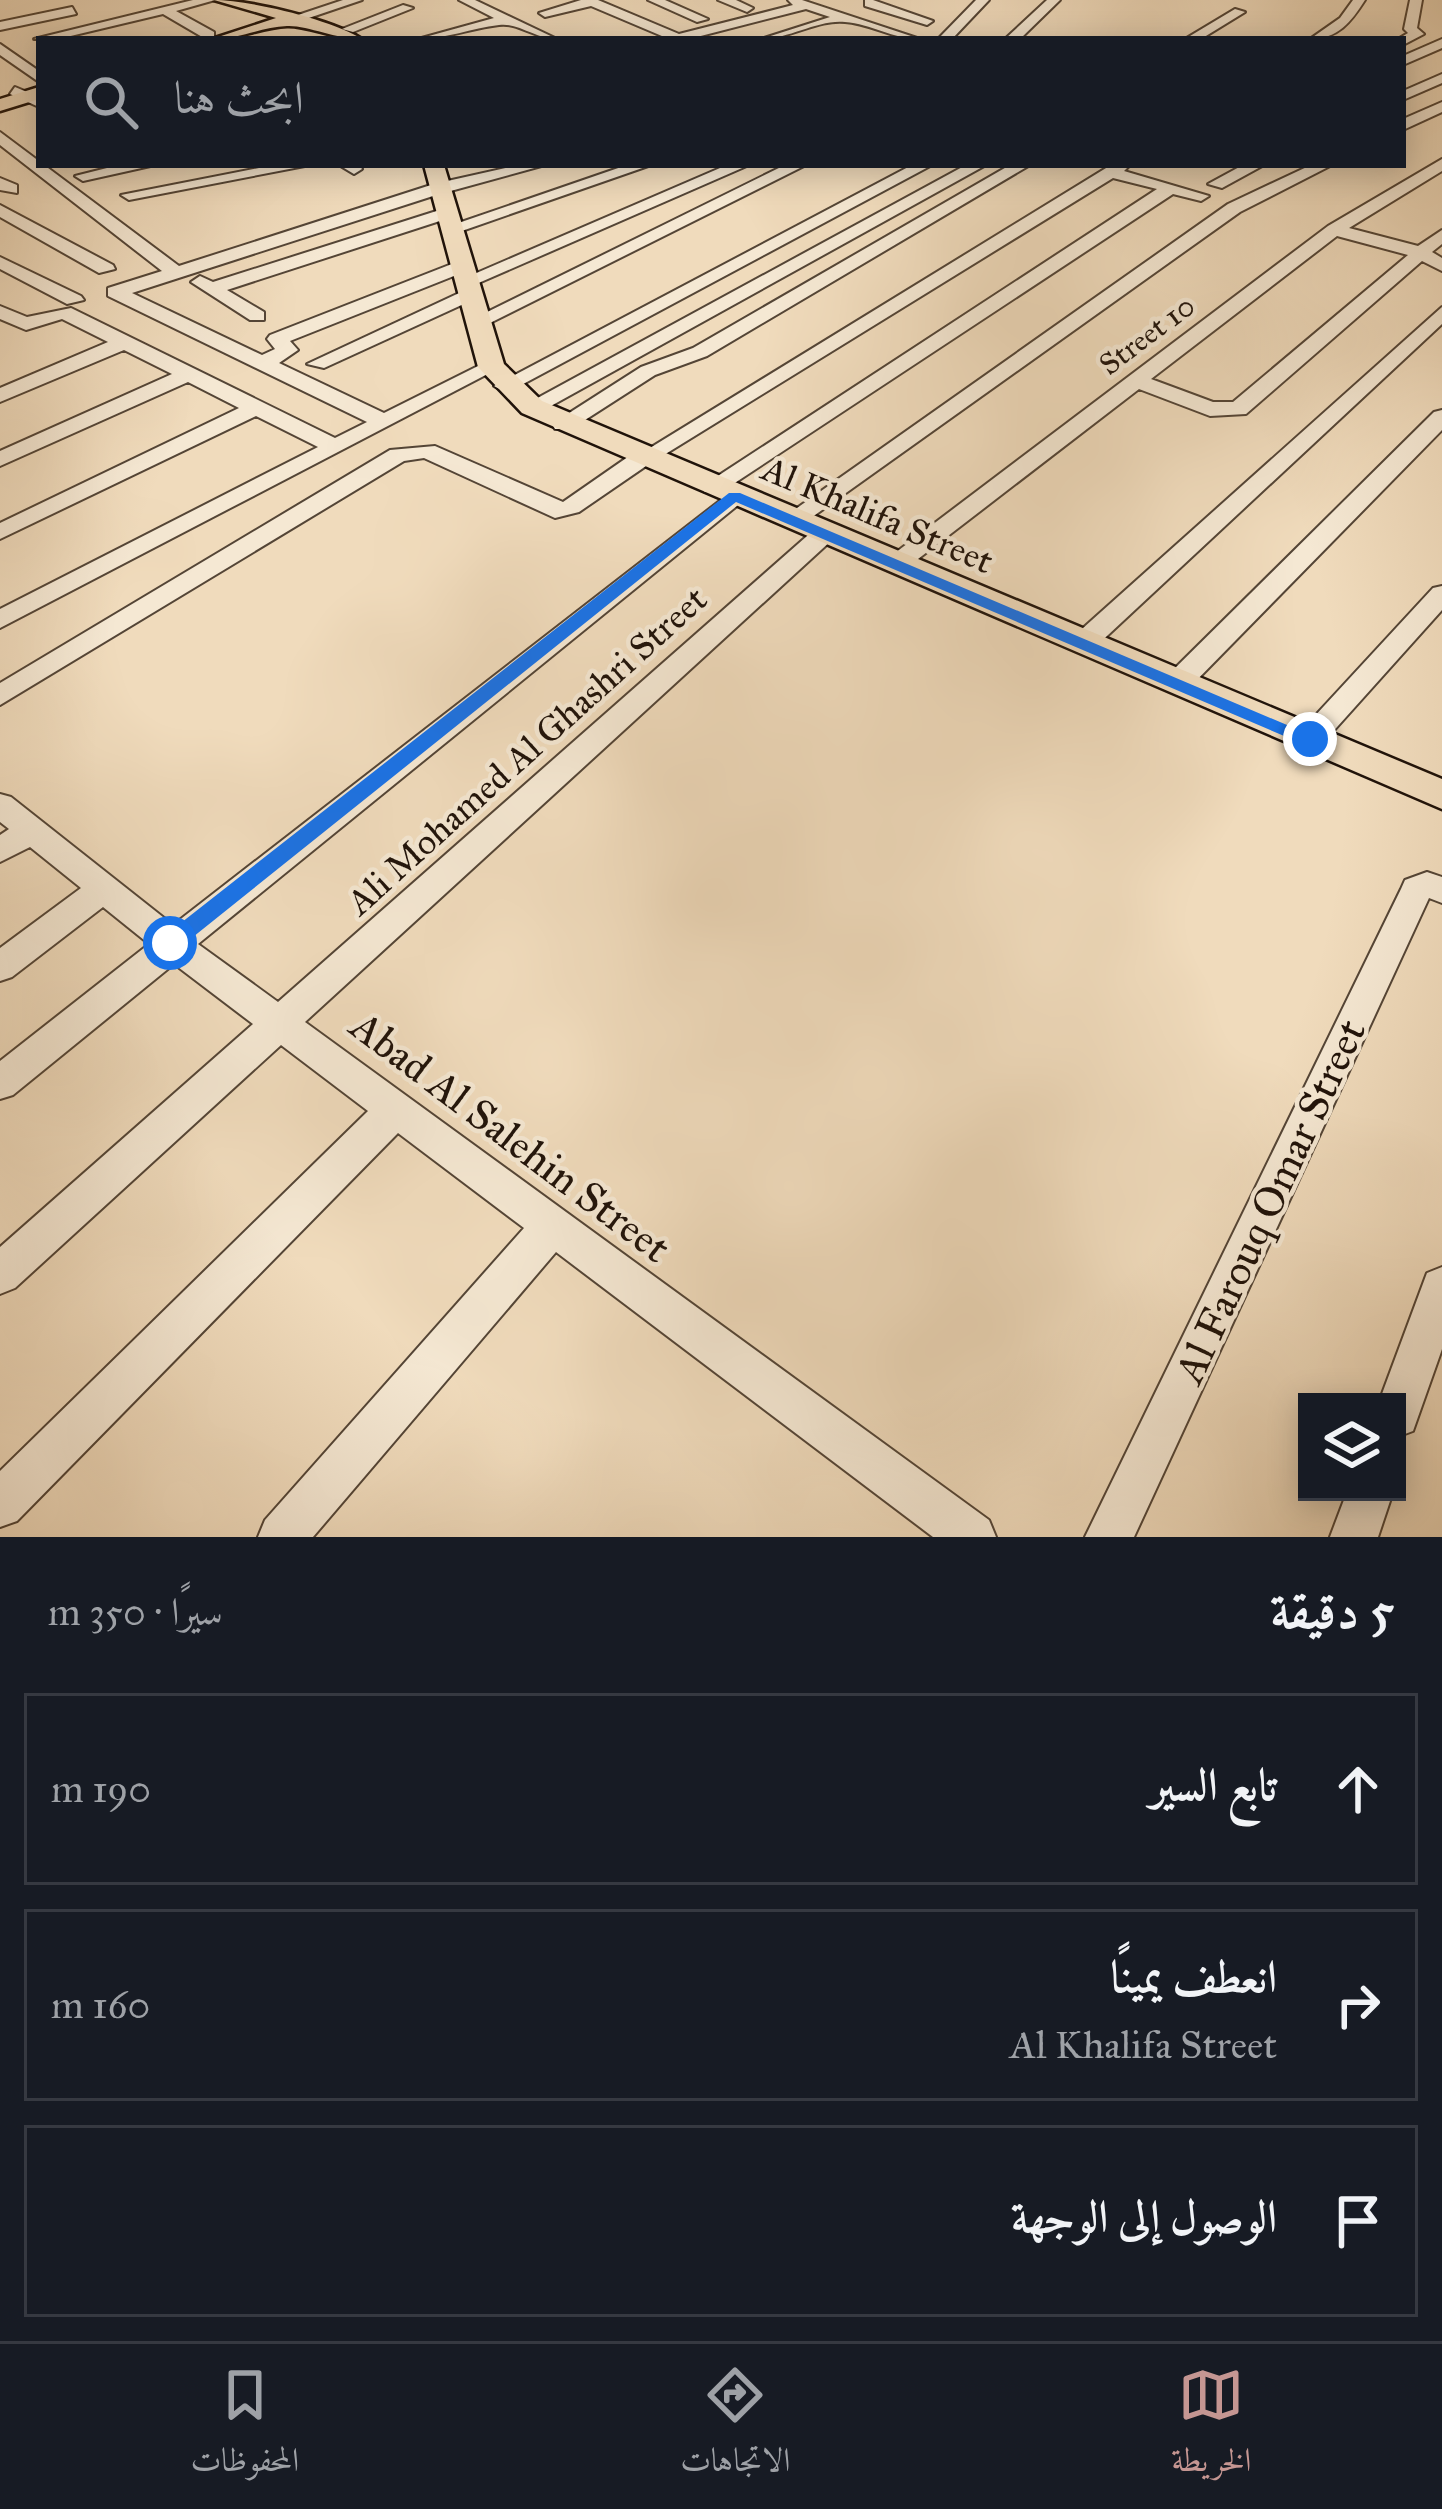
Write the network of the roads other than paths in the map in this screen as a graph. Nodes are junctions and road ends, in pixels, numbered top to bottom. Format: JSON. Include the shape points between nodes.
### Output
{"nodes":[{"id":1,"x":209,"y":0,"type":"edge"},
{"id":2,"x":222,"y":0,"type":"edge"},
{"id":3,"x":332,"y":0,"type":"edge"},
{"id":4,"x":356,"y":0,"type":"edge"},
{"id":5,"x":465,"y":0,"type":"edge"},
{"id":6,"x":654,"y":0,"type":"edge"},
{"id":7,"x":724,"y":0,"type":"edge"},
{"id":8,"x":787,"y":0,"type":"edge"},
{"id":9,"x":827,"y":0,"type":"edge"},
{"id":10,"x":858,"y":0,"type":"edge"},
{"id":11,"x":983,"y":0,"type":"edge"},
{"id":12,"x":1039,"y":0,"type":"edge"},
{"id":13,"x":1359,"y":0,"type":"edge"},
{"id":14,"x":1416,"y":0,"type":"edge"},
{"id":15,"x":590,"y":1,"type":"edge"},
{"id":16,"x":1053,"y":1,"type":"edge"},
{"id":17,"x":808,"y":5,"type":"junction"},
{"id":18,"x":96,"y":7,"type":"dead end"},
{"id":19,"x":407,"y":8,"type":"dead end"},
{"id":20,"x":747,"y":8,"type":"junction"},
{"id":21,"x":130,"y":9,"type":"edge"},
{"id":22,"x":166,"y":11,"type":"junction"},
{"id":23,"x":1239,"y":12,"type":"dead end"},
{"id":24,"x":545,"y":14,"type":"dead end"},
{"id":25,"x":292,"y":16,"type":"junction"},
{"id":26,"x":843,"y":17,"type":"junction"},
{"id":27,"x":506,"y":19,"type":"junction"},
{"id":28,"x":702,"y":19,"type":"junction"},
{"id":29,"x":0,"y":26,"type":"edge"},
{"id":30,"x":879,"y":28,"type":"junction"},
{"id":31,"x":657,"y":29,"type":"junction"},
{"id":32,"x":152,"y":32,"type":"dead end"},
{"id":33,"x":918,"y":32,"type":"edge"},
{"id":34,"x":49,"y":36,"type":"edge"},
{"id":35,"x":221,"y":36,"type":"edge"},
{"id":36,"x":226,"y":36,"type":"edge"},
{"id":37,"x":226,"y":36,"type":"edge"},
{"id":38,"x":355,"y":36,"type":"edge"},
{"id":39,"x":360,"y":36,"type":"edge"},
{"id":40,"x":420,"y":36,"type":"edge"},
{"id":41,"x":543,"y":36,"type":"edge"},
{"id":42,"x":672,"y":36,"type":"edge"},
{"id":43,"x":690,"y":36,"type":"edge"},
{"id":44,"x":778,"y":36,"type":"edge"},
{"id":45,"x":860,"y":36,"type":"edge"},
{"id":46,"x":949,"y":36,"type":"edge"},
{"id":47,"x":1015,"y":36,"type":"edge"},
{"id":48,"x":1197,"y":36,"type":"edge"},
{"id":49,"x":1322,"y":36,"type":"edge"},
{"id":50,"x":1406,"y":40,"type":"edge"},
{"id":51,"x":1440,"y":44,"type":"edge"},
{"id":52,"x":36,"y":46,"type":"edge"},
{"id":53,"x":1406,"y":60,"type":"edge"},
{"id":54,"x":19,"y":76,"type":"edge"},
{"id":55,"x":1442,"y":82,"type":"edge"},
{"id":56,"x":1406,"y":85,"type":"edge"},
{"id":57,"x":1424,"y":86,"type":"junction"},
{"id":58,"x":1406,"y":95,"type":"edge"},
{"id":59,"x":1442,"y":106,"type":"edge"},
{"id":60,"x":1406,"y":124,"type":"edge"},
{"id":61,"x":0,"y":137,"type":"edge"},
{"id":62,"x":36,"y":164,"type":"edge"},
{"id":63,"x":1442,"y":164,"type":"edge"},
{"id":64,"x":41,"y":168,"type":"edge"},
{"id":65,"x":110,"y":168,"type":"edge"},
{"id":66,"x":528,"y":168,"type":"edge"},
{"id":67,"x":624,"y":168,"type":"edge"},
{"id":68,"x":734,"y":168,"type":"edge"},
{"id":69,"x":790,"y":168,"type":"edge"},
{"id":70,"x":918,"y":168,"type":"edge"},
{"id":71,"x":972,"y":168,"type":"edge"},
{"id":72,"x":1017,"y":168,"type":"edge"},
{"id":73,"x":1116,"y":168,"type":"edge"},
{"id":74,"x":1250,"y":168,"type":"edge"},
{"id":75,"x":1318,"y":168,"type":"edge"},
{"id":76,"x":79,"y":171,"type":"edge"},
{"id":77,"x":268,"y":173,"type":"edge"},
{"id":78,"x":1216,"y":184,"type":"dead end"},
{"id":79,"x":1170,"y":188,"type":"junction"},
{"id":80,"x":100,"y":195,"type":"dead end"},
{"id":81,"x":129,"y":195,"type":"dead end"},
{"id":82,"x":1202,"y":196,"type":"dead end"},
{"id":83,"x":442,"y":197,"type":"edge"},
{"id":84,"x":0,"y":210,"type":"edge"},
{"id":85,"x":1334,"y":230,"type":"junction"},
{"id":86,"x":1442,"y":236,"type":"edge"},
{"id":87,"x":1418,"y":252,"type":"junction"},
{"id":88,"x":0,"y":262,"type":"edge"},
{"id":89,"x":1442,"y":265,"type":"edge"},
{"id":90,"x":106,"y":269,"type":"dead end"},
{"id":91,"x":177,"y":270,"type":"junction"},
{"id":92,"x":212,"y":289,"type":"junction"},
{"id":93,"x":470,"y":290,"type":"junction"},
{"id":94,"x":65,"y":306,"type":"junction"},
{"id":95,"x":0,"y":312,"type":"edge"},
{"id":96,"x":1442,"y":313,"type":"edge"},
{"id":97,"x":256,"y":316,"type":"dead end"},
{"id":98,"x":125,"y":342,"type":"junction"},
{"id":99,"x":0,"y":364,"type":"edge"},
{"id":100,"x":261,"y":364,"type":"junction"},
{"id":101,"x":317,"y":364,"type":"dead end"},
{"id":102,"x":188,"y":374,"type":"junction"},
{"id":103,"x":498,"y":377,"type":"junction"},
{"id":104,"x":1136,"y":381,"type":"junction"},
{"id":105,"x":33,"y":382,"type":"junction"},
{"id":106,"x":0,"y":396,"type":"edge"},
{"id":107,"x":532,"y":407,"type":"junction"},
{"id":108,"x":256,"y":408,"type":"junction"},
{"id":109,"x":1442,"y":417,"type":"edge"},
{"id":110,"x":385,"y":422,"type":"junction"},
{"id":111,"x":563,"y":424,"type":"junction"},
{"id":112,"x":335,"y":447,"type":"junction"},
{"id":113,"x":645,"y":458,"type":"junction"},
{"id":114,"x":0,"y":459,"type":"edge"},
{"id":115,"x":724,"y":491,"type":"junction"},
{"id":116,"x":792,"y":520,"type":"junction"},
{"id":117,"x":0,"y":532,"type":"edge"},
{"id":118,"x":824,"y":534,"type":"junction"},
{"id":119,"x":896,"y":564,"type":"junction"},
{"id":120,"x":1442,"y":594,"type":"edge"},
{"id":121,"x":0,"y":620,"type":"edge"},
{"id":122,"x":1083,"y":643,"type":"junction"},
{"id":123,"x":1178,"y":683,"type":"junction"},
{"id":124,"x":0,"y":696,"type":"edge"},
{"id":125,"x":1310,"y":739,"type":"junction"},
{"id":126,"x":1442,"y":795,"type":"edge"},
{"id":127,"x":0,"y":805,"type":"edge"},
{"id":128,"x":16,"y":840,"type":"edge"},
{"id":129,"x":103,"y":889,"type":"junction"},
{"id":130,"x":1442,"y":890,"type":"edge"},
{"id":131,"x":170,"y":943,"type":"junction"},
{"id":132,"x":0,"y":967,"type":"edge"},
{"id":133,"x":280,"y":1025,"type":"junction"},
{"id":134,"x":0,"y":1083,"type":"edge"},
{"id":135,"x":395,"y":1110,"type":"junction"},
{"id":136,"x":551,"y":1226,"type":"junction"},
{"id":137,"x":0,"y":1274,"type":"edge"},
{"id":138,"x":1442,"y":1288,"type":"edge"},
{"id":139,"x":1405,"y":1393,"type":"edge"},
{"id":140,"x":1367,"y":1501,"type":"edge"},
{"id":141,"x":0,"y":1504,"type":"edge"},
{"id":142,"x":282,"y":1537,"type":"edge"},
{"id":143,"x":972,"y":1537,"type":"edge"},
{"id":144,"x":1109,"y":1537,"type":"edge"},
{"id":145,"x":1354,"y":1537,"type":"edge"}],
"edges":[{"from":1,"to":22,"type":"street"},
{"from":2,"to":25,"type":"main road"},
{"from":3,"to":25,"type":"street"},
{"from":4,"to":25,"type":"street"},
{"from":5,"to":27,"type":"street"},
{"from":6,"to":28,"type":"street"},
{"from":7,"to":20,"type":"street"},
{"from":8,"to":17,"type":"street"},
{"from":8,"to":20,"type":"street"},
{"from":9,"to":33,"type":"street"},
{"from":10,"to":33,"type":"street"},
{"from":11,"to":46,"type":"street"},
{"from":12,"to":16,"type":"street"},
{"from":13,"to":49,"type":"street"},
{"from":14,"to":50,"type":"street","via":[[1409,29],[1417,34]]},
{"from":15,"to":24,"type":"street"},
{"from":15,"to":31,"type":"street"},
{"from":16,"to":47,"type":"street"},
{"from":17,"to":26,"type":"street"},
{"from":17,"to":43,"type":"street"},
{"from":18,"to":29,"type":"street"},
{"from":19,"to":39,"type":"street"},
{"from":20,"to":28,"type":"street"},
{"from":21,"to":22,"type":"street"},
{"from":21,"to":32,"type":"street"},
{"from":21,"to":34,"type":"street"},
{"from":22,"to":35,"type":"street"},
{"from":23,"to":48,"type":"street"},
{"from":25,"to":36,"type":"main road"},
{"from":25,"to":37,"type":"main road"},
{"from":25,"to":38,"type":"main road"},
{"from":26,"to":30,"type":"street"},
{"from":26,"to":44,"type":"street"},
{"from":27,"to":40,"type":"street","via":[[456,20]]},
{"from":27,"to":41,"type":"street"},
{"from":28,"to":31,"type":"street"},
{"from":30,"to":33,"type":"street"},
{"from":30,"to":45,"type":"street"},
{"from":31,"to":42,"type":"street"},
{"from":51,"to":53,"type":"street"},
{"from":52,"to":54,"type":"street"},
{"from":55,"to":57,"type":"street"},
{"from":56,"to":57,"type":"street"},
{"from":57,"to":58,"type":"street"},
{"from":59,"to":60,"type":"street"},
{"from":61,"to":62,"type":"street"},
{"from":63,"to":85,"type":"street","name":"Street 10"},
{"from":64,"to":91,"type":"street"},
{"from":65,"to":76,"type":"street"},
{"from":66,"to":83,"type":"street"},
{"from":67,"to":83,"type":"street"},
{"from":68,"to":93,"type":"street"},
{"from":69,"to":93,"type":"street"},
{"from":70,"to":103,"type":"street"},
{"from":71,"to":107,"type":"street"},
{"from":72,"to":111,"type":"street"},
{"from":73,"to":79,"type":"street"},
{"from":73,"to":113,"type":"street"},
{"from":74,"to":78,"type":"street"},
{"from":75,"to":116,"type":"street","via":[[1234,208]]},
{"from":76,"to":80,"type":"street"},
{"from":77,"to":81,"type":"street"},
{"from":79,"to":82,"type":"street"},
{"from":79,"to":115,"type":"street"},
{"from":83,"to":91,"type":"street"},
{"from":83,"to":92,"type":"street"},
{"from":83,"to":93,"type":"main road"},
{"from":84,"to":90,"type":"street"},
{"from":85,"to":87,"type":"street"},
{"from":85,"to":104,"type":"street","name":"Street 10"},
{"from":86,"to":87,"type":"street"},
{"from":87,"to":89,"type":"street"},
{"from":87,"to":104,"type":"street","via":[[1238,409],[1210,409]]},
{"from":88,"to":94,"type":"street"},
{"from":91,"to":92,"type":"street"},
{"from":91,"to":100,"type":"street","via":[[117,296]]},
{"from":92,"to":97,"type":"street"},
{"from":93,"to":100,"type":"street","via":[[277,339],[289,350]]},
{"from":93,"to":101,"type":"street"},
{"from":93,"to":103,"type":"main road"},
{"from":94,"to":95,"type":"street","via":[[26,324]]},
{"from":94,"to":98,"type":"street"},
{"from":96,"to":122,"type":"street"},
{"from":98,"to":102,"type":"street"},
{"from":98,"to":105,"type":"street"},
{"from":99,"to":105,"type":"street"},
{"from":100,"to":110,"type":"street"},
{"from":102,"to":108,"type":"street"},
{"from":102,"to":114,"type":"street"},
{"from":103,"to":107,"type":"main road","name":"Al Khalifa Street"},
{"from":103,"to":110,"type":"street"},
{"from":104,"to":119,"type":"street","name":"Street 10"},
{"from":105,"to":106,"type":"street"},
{"from":107,"to":111,"type":"main road","name":"Al Khalifa Street"},
{"from":108,"to":112,"type":"street"},
{"from":108,"to":117,"type":"street"},
{"from":109,"to":123,"type":"street"},
{"from":110,"to":112,"type":"street"},
{"from":111,"to":113,"type":"main road","name":"Al Khalifa Street"},
{"from":112,"to":121,"type":"street"},
{"from":113,"to":115,"type":"main road","name":"Al Khalifa Street"},
{"from":113,"to":124,"type":"street","via":[[555,511],[428,451],[398,455]]},
{"from":115,"to":116,"type":"main road","name":"Al Khalifa Street"},
{"from":115,"to":131,"type":"street"},
{"from":116,"to":118,"type":"main road","name":"Al Khalifa Street"},
{"from":118,"to":119,"type":"main road","name":"Al Khalifa Street"},
{"from":118,"to":133,"type":"street","name":"Ali Mohamed Al Ghashri Street"},
{"from":119,"to":122,"type":"main road","name":"Al Khalifa Street"},
{"from":120,"to":125,"type":"street"},
{"from":122,"to":123,"type":"main road","name":"Al Khalifa Street"},
{"from":123,"to":125,"type":"main road","name":"Al Khalifa Street"},
{"from":125,"to":126,"type":"main road","name":"Al Khalifa Street"},
{"from":127,"to":128,"type":"street","name":"Abad Al Salehin Street"},
{"from":128,"to":129,"type":"street","name":"Abad Al Salehin Street"},
{"from":129,"to":131,"type":"street","name":"Abad Al Salehin Street"},
{"from":129,"to":132,"type":"street"},
{"from":130,"to":144,"type":"street","name":"Al Farouq Omar Street","via":[[1417,889]]},
{"from":131,"to":133,"type":"street","name":"Abad Al Salehin Street"},
{"from":131,"to":134,"type":"street"},
{"from":133,"to":135,"type":"street","name":"Abad Al Salehin Street"},
{"from":133,"to":137,"type":"street","name":"Ali Mohamed Al Ghashri Street"},
{"from":135,"to":136,"type":"street","name":"Abad Al Salehin Street"},
{"from":135,"to":141,"type":"street"},
{"from":136,"to":142,"type":"street"},
{"from":136,"to":143,"type":"street","name":"Abad Al Salehin Street"},
{"from":138,"to":139,"type":"street"},
{"from":140,"to":145,"type":"street"}]}
